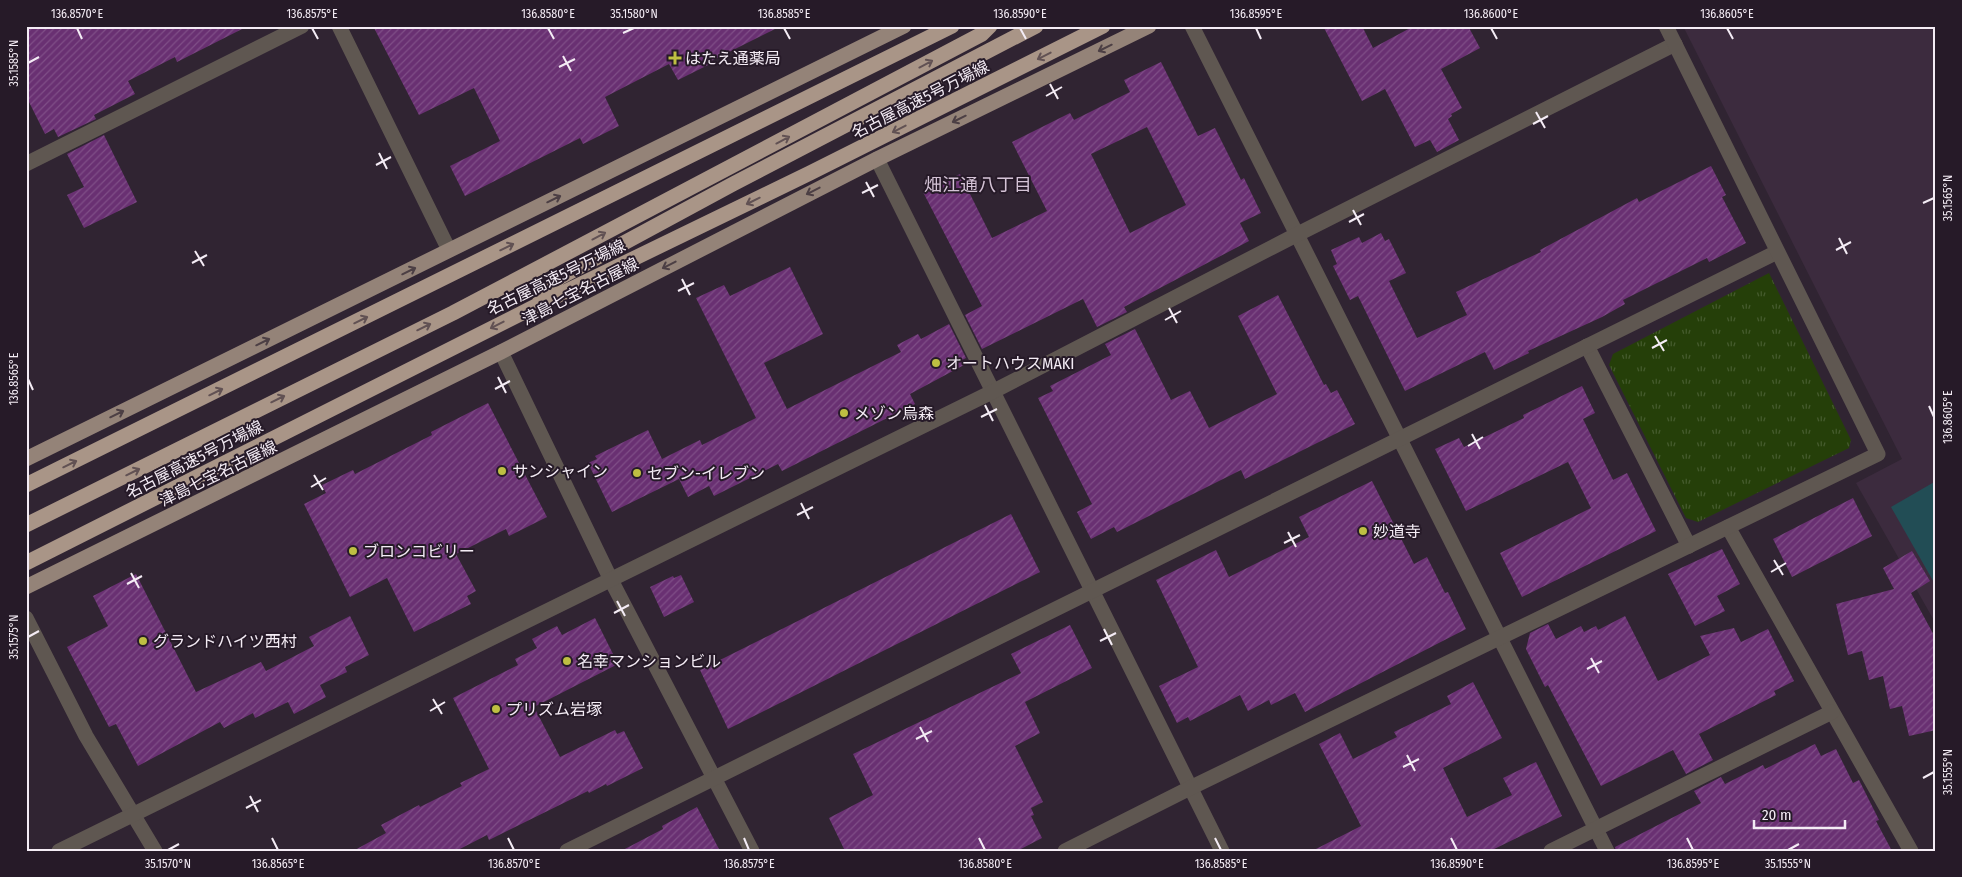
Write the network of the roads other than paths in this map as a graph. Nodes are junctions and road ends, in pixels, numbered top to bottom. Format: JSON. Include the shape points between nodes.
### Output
{"nodes":[{"id":1,"x":302,"y":26,"type":"edge"},
{"id":2,"x":338,"y":26,"type":"edge"},
{"id":3,"x":904,"y":26,"type":"edge"},
{"id":4,"x":952,"y":26,"type":"edge"},
{"id":5,"x":990,"y":26,"type":"edge"},
{"id":6,"x":1036,"y":26,"type":"edge"},
{"id":7,"x":1103,"y":26,"type":"edge"},
{"id":8,"x":1149,"y":26,"type":"edge"},
{"id":9,"x":1192,"y":26,"type":"edge"},
{"id":10,"x":1666,"y":26,"type":"edge"},
{"id":11,"x":1675,"y":44,"type":"junction"},
{"id":12,"x":877,"y":159,"type":"junction"},
{"id":13,"x":26,"y":164,"type":"edge"},
{"id":14,"x":1296,"y":235,"type":"junction"},
{"id":15,"x":449,"y":250,"type":"junction"},
{"id":16,"x":1777,"y":252,"type":"junction"},
{"id":17,"x":534,"y":307,"type":"junction"},
{"id":18,"x":1587,"y":346,"type":"junction"},
{"id":19,"x":501,"y":352,"type":"junction"},
{"id":20,"x":992,"y":392,"type":"junction"},
{"id":21,"x":1399,"y":439,"type":"junction"},
{"id":22,"x":26,"y":459,"type":"edge"},
{"id":23,"x":26,"y":485,"type":"edge"},
{"id":24,"x":26,"y":525,"type":"edge"},
{"id":25,"x":1728,"y":527,"type":"junction"},
{"id":26,"x":1689,"y":546,"type":"junction"},
{"id":27,"x":26,"y":563,"type":"edge"},
{"id":28,"x":611,"y":580,"type":"junction"},
{"id":29,"x":26,"y":587,"type":"edge"},
{"id":30,"x":1091,"y":590,"type":"junction"},
{"id":31,"x":26,"y":618,"type":"edge"},
{"id":32,"x":1500,"y":638,"type":"junction"},
{"id":33,"x":1832,"y":712,"type":"junction"},
{"id":34,"x":715,"y":779,"type":"junction"},
{"id":35,"x":1190,"y":788,"type":"junction"},
{"id":36,"x":132,"y":814,"type":"junction"},
{"id":37,"x":1596,"y":828,"type":"junction"},
{"id":38,"x":59,"y":851,"type":"edge"},
{"id":39,"x":155,"y":851,"type":"edge"},
{"id":40,"x":567,"y":851,"type":"edge"},
{"id":41,"x":752,"y":851,"type":"edge"},
{"id":42,"x":1065,"y":851,"type":"edge"},
{"id":43,"x":1222,"y":851,"type":"edge"},
{"id":44,"x":1551,"y":851,"type":"edge"},
{"id":45,"x":1607,"y":851,"type":"edge"},
{"id":46,"x":1911,"y":851,"type":"edge"}],
"edges":[{"from":1,"to":13,"type":"street"},
{"from":2,"to":15,"type":"street"},
{"from":15,"to":3,"type":"main road","one_way":true},
{"from":23,"to":4,"type":"highway","one_way":true},
{"from":24,"to":5,"type":"highway","one_way":true,"via":[[453,312],[982,34]]},
{"from":6,"to":17,"type":"highway","via":[[559,278]]},
{"from":7,"to":17,"type":"highway","name":"名古屋高速5号万場線","one_way":true},
{"from":8,"to":12,"type":"main road","name":"津島七宝名古屋線","one_way":true},
{"from":9,"to":14,"type":"street"},
{"from":10,"to":11,"type":"street"},
{"from":11,"to":14,"type":"street"},
{"from":11,"to":16,"type":"street"},
{"from":12,"to":19,"type":"main road","name":"津島七宝名古屋線","one_way":true},
{"from":12,"to":20,"type":"street"},
{"from":14,"to":20,"type":"street"},
{"from":14,"to":21,"type":"street"},
{"from":22,"to":15,"type":"main road","one_way":true},
{"from":16,"to":18,"type":"street"},
{"from":16,"to":25,"type":"street","via":[[1878,454]]},
{"from":17,"to":27,"type":"highway","name":"名古屋高速5号万場線","one_way":true},
{"from":18,"to":21,"type":"street"},
{"from":18,"to":26,"type":"street"},
{"from":19,"to":28,"type":"street"},
{"from":19,"to":29,"type":"main road","name":"津島七宝名古屋線"},
{"from":20,"to":28,"type":"street"},
{"from":20,"to":30,"type":"street"},
{"from":21,"to":30,"type":"street"},
{"from":21,"to":32,"type":"street"},
{"from":25,"to":26,"type":"street"},
{"from":25,"to":33,"type":"street"},
{"from":26,"to":32,"type":"street"},
{"from":28,"to":34,"type":"street"},
{"from":28,"to":36,"type":"street"},
{"from":30,"to":34,"type":"street"},
{"from":30,"to":35,"type":"street"},
{"from":31,"to":36,"type":"street","via":[[86,736]]},
{"from":32,"to":35,"type":"street"},
{"from":32,"to":37,"type":"street"},
{"from":33,"to":37,"type":"street"},
{"from":33,"to":46,"type":"street"},
{"from":34,"to":40,"type":"street"},
{"from":34,"to":41,"type":"street"},
{"from":35,"to":42,"type":"street"},
{"from":35,"to":43,"type":"street"},
{"from":36,"to":38,"type":"street"},
{"from":36,"to":39,"type":"street"},
{"from":37,"to":44,"type":"street"},
{"from":37,"to":45,"type":"street"}]}
